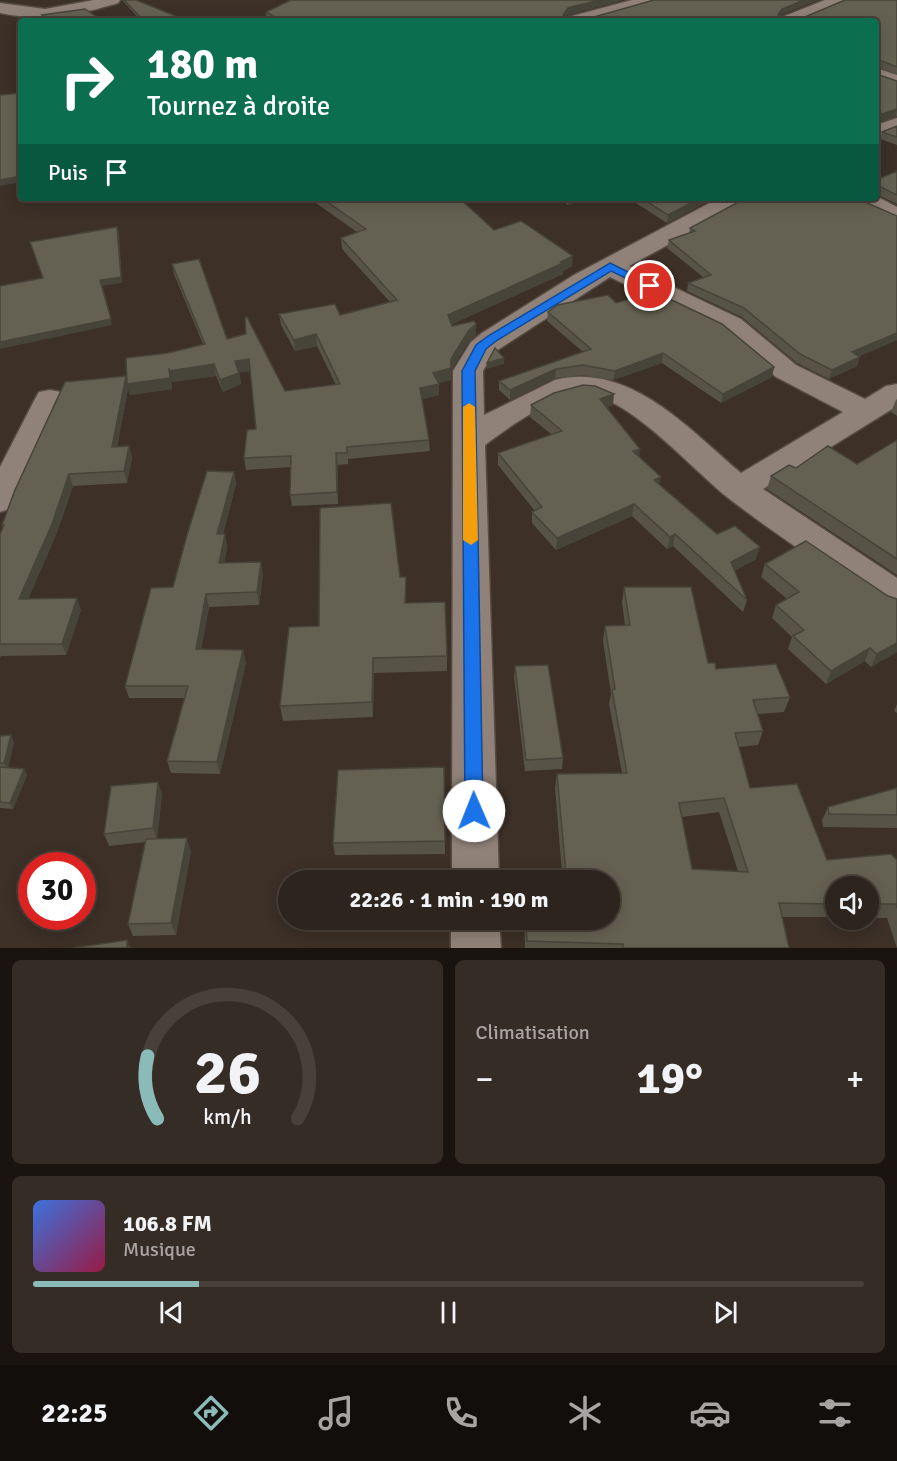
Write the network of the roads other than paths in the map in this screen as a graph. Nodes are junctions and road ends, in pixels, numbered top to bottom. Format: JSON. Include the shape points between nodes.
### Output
{"nodes":[{"id":1,"x":112,"y":0,"type":"edge"},
{"id":2,"x":651,"y":0,"type":"edge"},
{"id":3,"x":839,"y":0,"type":"edge"},
{"id":4,"x":0,"y":8,"type":"edge"},
{"id":5,"x":585,"y":18,"type":"edge"},
{"id":6,"x":795,"y":18,"type":"edge"},
{"id":7,"x":879,"y":75,"type":"edge"},
{"id":8,"x":897,"y":81,"type":"edge"},
{"id":9,"x":897,"y":123,"type":"edge"},
{"id":10,"x":879,"y":131,"type":"edge"},
{"id":11,"x":731,"y":201,"type":"edge"},
{"id":12,"x":867,"y":201,"type":"edge"},
{"id":13,"x":897,"y":216,"type":"edge"},
{"id":14,"x":610,"y":267,"type":"junction"},
{"id":15,"x":897,"y":393,"type":"edge"},
{"id":16,"x":50,"y":399,"type":"dead end"},
{"id":17,"x":866,"y":412,"type":"junction"},
{"id":18,"x":469,"y":441,"type":"junction"},
{"id":19,"x":739,"y":489,"type":"junction"},
{"id":20,"x":0,"y":500,"type":"edge"},
{"id":21,"x":897,"y":597,"type":"edge"},
{"id":22,"x":475,"y":870,"type":"edge"},
{"id":23,"x":475,"y":930,"type":"edge"},
{"id":24,"x":476,"y":948,"type":"edge"}],
"edges":[{"from":1,"to":4,"type":"street","via":[[58,15],[30,15]]},
{"from":2,"to":5,"type":"street"},
{"from":3,"to":6,"type":"street"},
{"from":7,"to":8,"type":"street"},
{"from":9,"to":10,"type":"street"},
{"from":11,"to":14,"type":"street"},
{"from":12,"to":13,"type":"street"},
{"from":14,"to":17,"type":"street","via":[[731,325],[786,372]]},
{"from":14,"to":18,"type":"street","via":[[481,348],[468,371]]},
{"from":15,"to":17,"type":"street"},
{"from":16,"to":20,"type":"street"},
{"from":17,"to":19,"type":"street"},
{"from":18,"to":19,"type":"street","via":[[502,417],[566,386],[599,386],[643,407]]},
{"from":18,"to":22,"type":"street"},
{"from":19,"to":21,"type":"street"},
{"from":23,"to":24,"type":"street"}]}
